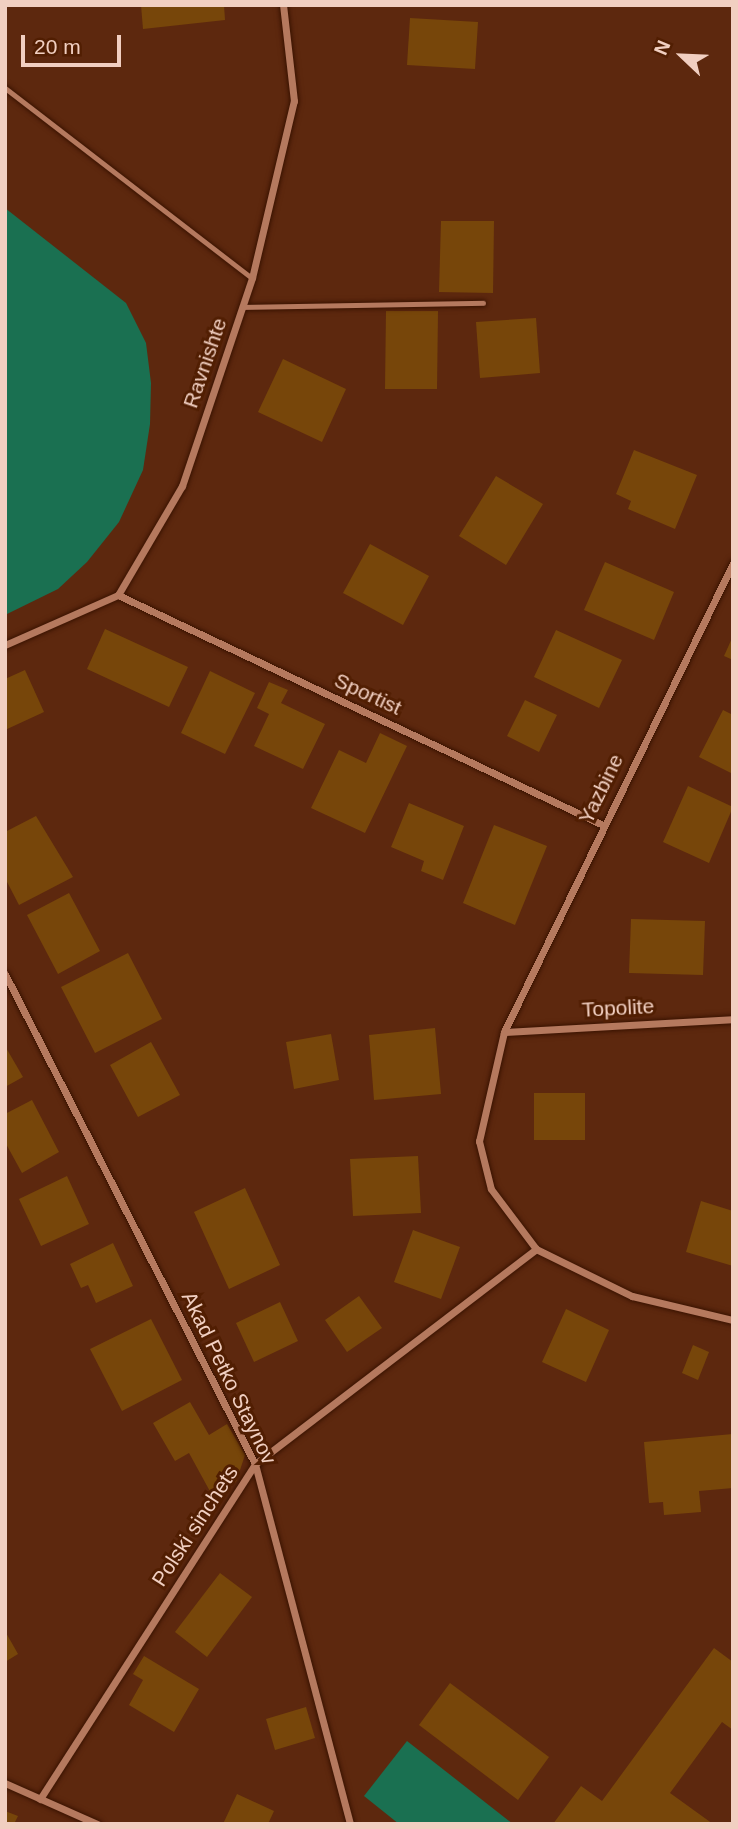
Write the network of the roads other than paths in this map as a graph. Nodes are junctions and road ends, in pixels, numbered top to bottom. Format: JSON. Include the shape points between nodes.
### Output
{"nodes":[{"id":1,"x":283,"y":5,"type":"edge"},
{"id":2,"x":5,"y":88,"type":"edge"},
{"id":3,"x":252,"y":278,"type":"junction"},
{"id":4,"x":483,"y":303,"type":"dead end"},
{"id":5,"x":242,"y":307,"type":"junction"},
{"id":6,"x":733,"y":563,"type":"edge"},
{"id":7,"x":722,"y":587,"type":"junction"},
{"id":8,"x":733,"y":590,"type":"edge"},
{"id":9,"x":118,"y":595,"type":"junction"},
{"id":10,"x":5,"y":645,"type":"edge"},
{"id":11,"x":603,"y":825,"type":"junction"},
{"id":12,"x":5,"y":974,"type":"edge"},
{"id":13,"x":733,"y":1018,"type":"edge"},
{"id":14,"x":504,"y":1032,"type":"junction"},
{"id":15,"x":536,"y":1249,"type":"junction"},
{"id":16,"x":733,"y":1320,"type":"edge"},
{"id":17,"x":255,"y":1464,"type":"junction"},
{"id":18,"x":5,"y":1783,"type":"edge"},
{"id":19,"x":40,"y":1799,"type":"junction"},
{"id":20,"x":97,"y":1824,"type":"edge"},
{"id":21,"x":350,"y":1824,"type":"edge"}],
"edges":[{"from":1,"to":3,"type":"street","name":"Ravnishte","via":[[294,101]]},
{"from":2,"to":3,"type":"lane"},
{"from":3,"to":5,"type":"street","name":"Ravnishte"},
{"from":4,"to":5,"type":"lane"},
{"from":5,"to":9,"type":"street","name":"Ravnishte","via":[[182,486]]},
{"from":6,"to":7,"type":"street","name":"Yazbine"},
{"from":7,"to":8,"type":"street"},
{"from":7,"to":11,"type":"street","name":"Yazbine"},
{"from":9,"to":10,"type":"street"},
{"from":9,"to":11,"type":"street","name":"Sportist"},
{"from":11,"to":14,"type":"street","name":"Yazbine"},
{"from":12,"to":17,"type":"street","name":"Akad Petko Staynov"},
{"from":13,"to":14,"type":"street","name":"Topolite"},
{"from":14,"to":15,"type":"street","name":"Yazbine","via":[[479,1141],[491,1189]]},
{"from":15,"to":16,"type":"street","via":[[632,1296]]},
{"from":15,"to":17,"type":"street","name":"Polski sinchets"},
{"from":17,"to":19,"type":"street","name":"Polski sinchets"},
{"from":17,"to":21,"type":"street","name":"Akad Petko Staynov"},
{"from":18,"to":19,"type":"street"},
{"from":19,"to":20,"type":"street"}]}
